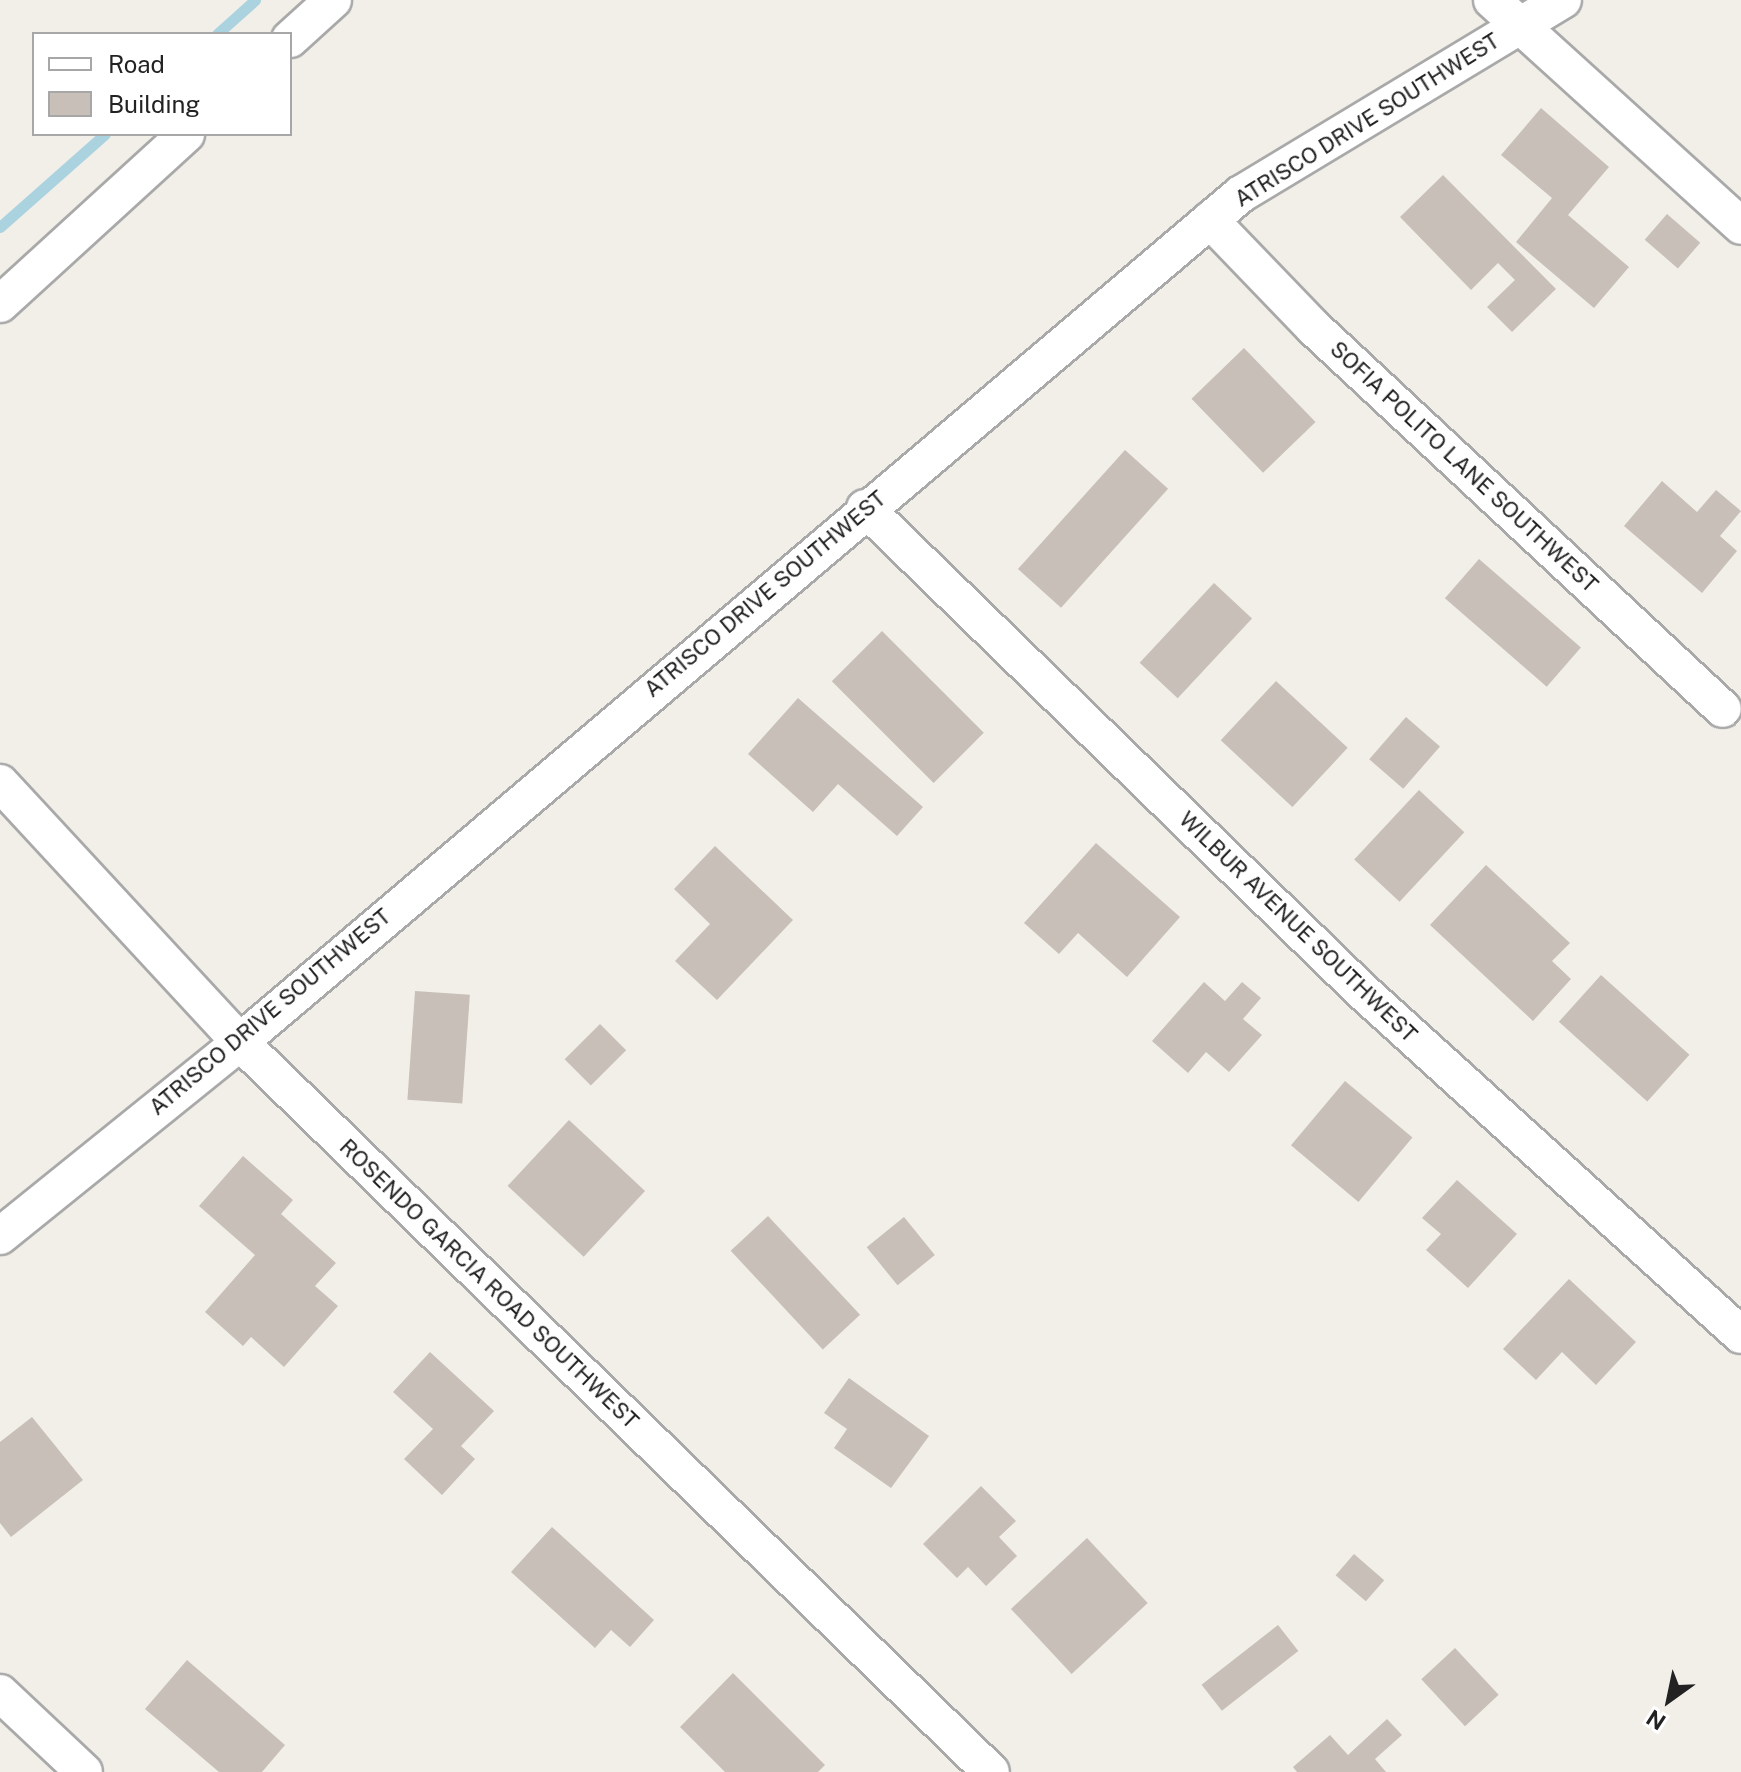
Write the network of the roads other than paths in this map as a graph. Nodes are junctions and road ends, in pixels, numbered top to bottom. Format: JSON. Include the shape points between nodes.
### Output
{"nodes":[{"id":1,"x":333,"y":0,"type":"edge"},
{"id":2,"x":1492,"y":0,"type":"edge"},
{"id":3,"x":1563,"y":0,"type":"edge"},
{"id":4,"x":1522,"y":25,"type":"junction"},
{"id":5,"x":292,"y":37,"type":"edge"},
{"id":6,"x":184,"y":136,"type":"edge"},
{"id":7,"x":1210,"y":220,"type":"junction"},
{"id":8,"x":1741,"y":226,"type":"edge"},
{"id":9,"x":0,"y":304,"type":"edge"},
{"id":10,"x":865,"y":508,"type":"junction"},
{"id":11,"x":1723,"y":709,"type":"dead end"},
{"id":12,"x":0,"y":783,"type":"edge"},
{"id":13,"x":240,"y":1042,"type":"junction"},
{"id":14,"x":0,"y":1236,"type":"edge"},
{"id":15,"x":1741,"y":1335,"type":"edge"},
{"id":16,"x":0,"y":1693,"type":"edge"},
{"id":17,"x":84,"y":1772,"type":"edge"},
{"id":18,"x":991,"y":1772,"type":"edge"}],
"edges":[{"from":1,"to":5,"type":"street"},
{"from":2,"to":4,"type":"street"},
{"from":3,"to":4,"type":"street","name":"ATRISCO DRIVE SOUTHWEST"},
{"from":4,"to":7,"type":"street","name":"ATRISCO DRIVE SOUTHWEST","via":[[1241,194]]},
{"from":4,"to":8,"type":"street"},
{"from":6,"to":9,"type":"street"},
{"from":7,"to":10,"type":"street","name":"ATRISCO DRIVE SOUTHWEST"},
{"from":7,"to":11,"type":"street","name":"SOFIA POLITO LANE SOUTHWEST","via":[[1313,327]]},
{"from":10,"to":13,"type":"street","name":"ATRISCO DRIVE SOUTHWEST"},
{"from":10,"to":15,"type":"street","name":"WILBUR AVENUE SOUTHWEST","via":[[1361,990]]},
{"from":12,"to":13,"type":"street","name":"ROSENDO GARCIA ROAD SOUTHWEST"},
{"from":13,"to":14,"type":"street","name":"ATRISCO DRIVE SOUTHWEST"},
{"from":13,"to":18,"type":"street","name":"ROSENDO GARCIA ROAD SOUTHWEST"},
{"from":16,"to":17,"type":"street"}]}
